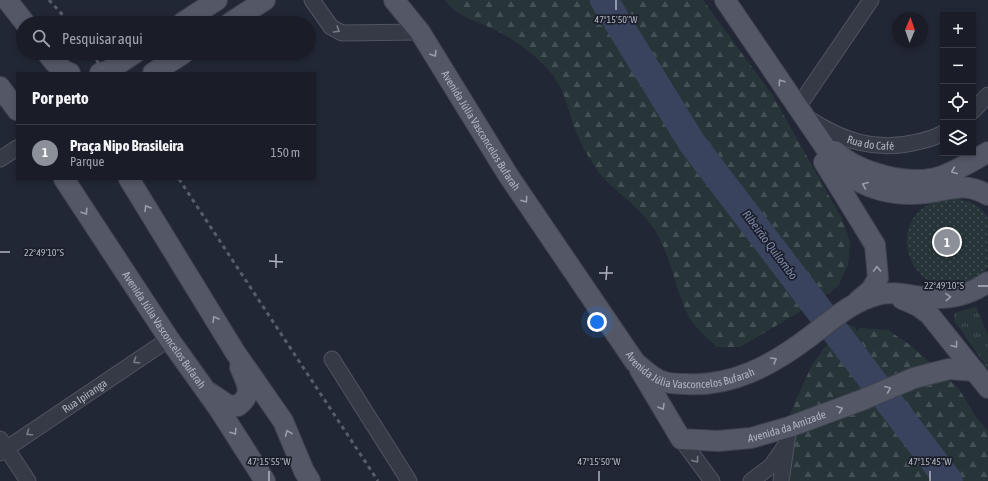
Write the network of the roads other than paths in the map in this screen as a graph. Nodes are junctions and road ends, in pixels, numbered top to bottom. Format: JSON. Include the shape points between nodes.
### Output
{"nodes":[{"id":1,"x":7,"y":0,"type":"edge"},
{"id":2,"x":217,"y":0,"type":"edge"},
{"id":3,"x":265,"y":0,"type":"edge"},
{"id":4,"x":312,"y":0,"type":"edge"},
{"id":5,"x":379,"y":0,"type":"edge"},
{"id":6,"x":394,"y":0,"type":"edge"},
{"id":7,"x":725,"y":0,"type":"edge"},
{"id":8,"x":871,"y":0,"type":"edge"},
{"id":9,"x":19,"y":16,"type":"edge"},
{"id":10,"x":193,"y":16,"type":"edge"},
{"id":11,"x":241,"y":16,"type":"edge"},
{"id":12,"x":420,"y":32,"type":"junction"},
{"id":13,"x":52,"y":60,"type":"edge"},
{"id":14,"x":124,"y":60,"type":"edge"},
{"id":15,"x":173,"y":60,"type":"edge"},
{"id":16,"x":68,"y":72,"type":"edge"},
{"id":17,"x":103,"y":72,"type":"edge"},
{"id":18,"x":155,"y":72,"type":"edge"},
{"id":19,"x":0,"y":87,"type":"edge"},
{"id":20,"x":988,"y":95,"type":"edge"},
{"id":21,"x":976,"y":108,"type":"edge"},
{"id":22,"x":16,"y":109,"type":"edge"},
{"id":23,"x":800,"y":111,"type":"junction"},
{"id":24,"x":940,"y":135,"type":"edge"},
{"id":25,"x":819,"y":137,"type":"junction"},
{"id":26,"x":16,"y":149,"type":"edge"},
{"id":27,"x":988,"y":152,"type":"edge"},
{"id":28,"x":0,"y":159,"type":"edge"},
{"id":29,"x":65,"y":180,"type":"edge"},
{"id":30,"x":130,"y":180,"type":"edge"},
{"id":31,"x":988,"y":195,"type":"edge"},
{"id":32,"x":988,"y":282,"type":"edge"},
{"id":33,"x":879,"y":294,"type":"junction"},
{"id":34,"x":851,"y":306,"type":"junction"},
{"id":35,"x":169,"y":339,"type":"junction"},
{"id":36,"x":235,"y":352,"type":"junction"},
{"id":37,"x":332,"y":359,"type":"dead end"},
{"id":38,"x":635,"y":362,"type":"junction"},
{"id":39,"x":975,"y":371,"type":"junction"},
{"id":40,"x":204,"y":388,"type":"junction"},
{"id":41,"x":988,"y":388,"type":"edge"},
{"id":42,"x":788,"y":436,"type":"junction"},
{"id":43,"x":681,"y":439,"type":"junction"},
{"id":44,"x":2,"y":447,"type":"edge"},
{"id":45,"x":712,"y":479,"type":"edge"},
{"id":46,"x":28,"y":481,"type":"edge"},
{"id":47,"x":265,"y":481,"type":"edge"},
{"id":48,"x":310,"y":481,"type":"edge"},
{"id":49,"x":409,"y":481,"type":"edge"},
{"id":50,"x":751,"y":481,"type":"edge"},
{"id":51,"x":781,"y":481,"type":"edge"}],
"edges":[{"from":1,"to":9,"type":"main road"},
{"from":2,"to":10,"type":"main road"},
{"from":3,"to":11,"type":"main road"},
{"from":4,"to":12,"type":"street","one_way":true,"via":[[331,27],[342,33]]},
{"from":5,"to":12,"type":"main road","name":"Avenida Júlia Vasconcelos Bufarah"},
{"from":6,"to":12,"type":"main road","name":"Avenida Júlia Vasconcelos Bufarah"},
{"from":23,"to":7,"type":"main road","one_way":true},
{"from":8,"to":23,"type":"street"},
{"from":12,"to":38,"type":"main road","name":"Avenida Júlia Vasconcelos Bufarah","one_way":true,"via":[[508,175]]},
{"from":13,"to":16,"type":"main road"},
{"from":14,"to":17,"type":"main road"},
{"from":15,"to":18,"type":"main road"},
{"from":19,"to":22,"type":"main road"},
{"from":20,"to":21,"type":"street"},
{"from":23,"to":24,"type":"street","name":"Rua do Café","via":[[830,132],[861,144],[899,147]]},
{"from":23,"to":25,"type":"main road"},
{"from":34,"to":23,"type":"main road","one_way":true,"via":[[871,290],[878,278],[875,245],[830,175]]},
{"from":27,"to":25,"type":"main road","one_way":true,"via":[[940,177],[893,177],[855,165],[837,154]]},
{"from":31,"to":25,"type":"main road","one_way":true,"via":[[962,186],[926,194],[902,194],[879,190],[851,179],[840,170]]},
{"from":26,"to":28,"type":"street"},
{"from":29,"to":35,"type":"main road","name":"Avenida Júlia Vasconcelos Bufarah","one_way":true},
{"from":36,"to":30,"type":"main road","one_way":true},
{"from":33,"to":32,"type":"main road","name":"Avenida Júlia Vasconcelos Bufarah","one_way":true,"via":[[954,297],[978,289]]},
{"from":33,"to":34,"type":"main road","name":"Avenida Júlia Vasconcelos Bufarah"},
{"from":33,"to":39,"type":"main road","one_way":true,"via":[[905,300],[929,314]]},
{"from":38,"to":34,"type":"main road","name":"Avenida Júlia Vasconcelos Bufarah","one_way":true,"via":[[665,382],[702,385],[727,381],[756,371],[817,332]]},
{"from":35,"to":40,"type":"main road","name":"Avenida Júlia Vasconcelos Bufarah"},
{"from":35,"to":44,"type":"street","name":"Rua Ipiranga","one_way":true},
{"from":36,"to":40,"type":"main road","via":[[248,390],[246,400],[238,406],[228,405]]},
{"from":48,"to":36,"type":"main road","one_way":true,"via":[[283,421]]},
{"from":37,"to":49,"type":"street"},
{"from":38,"to":43,"type":"main road","one_way":true},
{"from":39,"to":41,"type":"main road"},
{"from":42,"to":39,"type":"main road","name":"Avenida da Amizade","one_way":true,"via":[[914,378],[949,369]]},
{"from":40,"to":47,"type":"main road","name":"Avenida Júlia Vasconcelos Bufarah","one_way":true},
{"from":42,"to":43,"type":"main road","name":"Avenida da Amizade","via":[[718,441]]},
{"from":42,"to":50,"type":"street","via":[[771,466]]},
{"from":42,"to":51,"type":"street"},
{"from":43,"to":45,"type":"street","one_way":true},
{"from":44,"to":46,"type":"street"}]}
